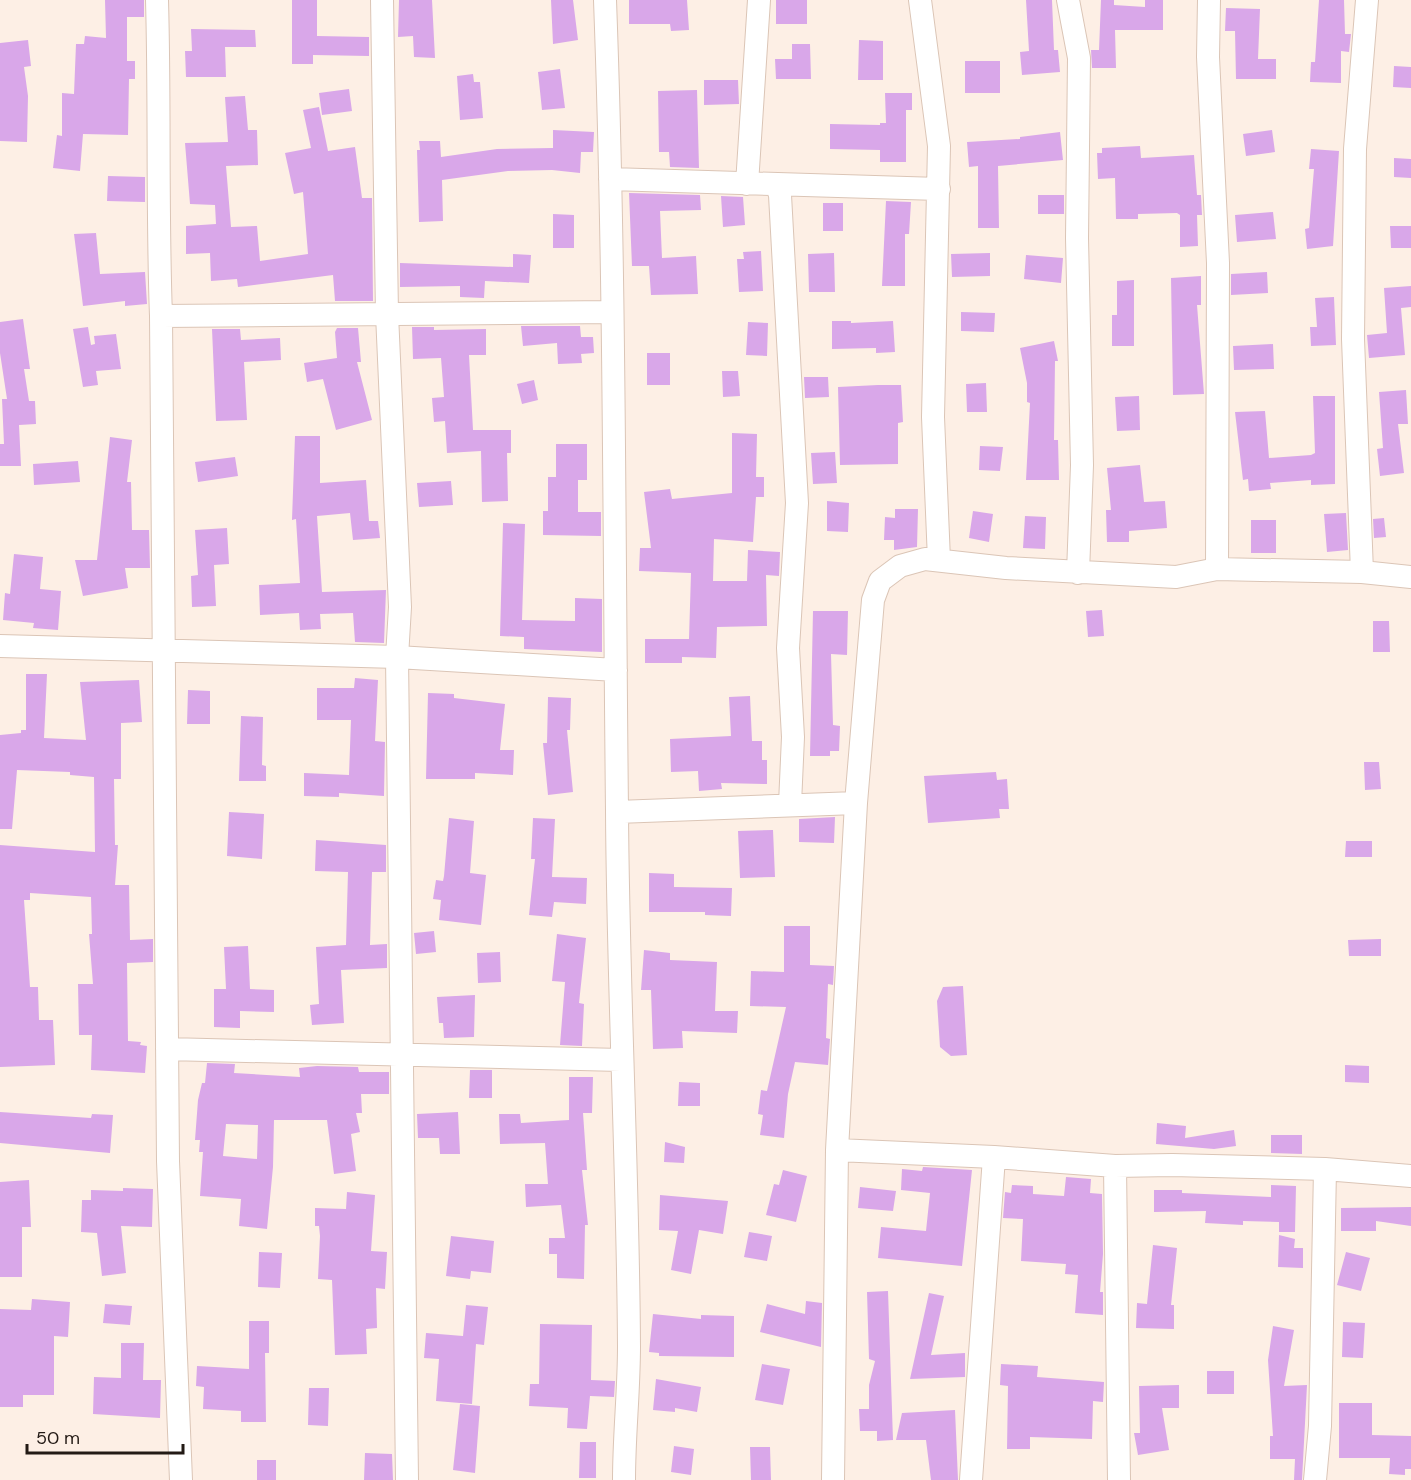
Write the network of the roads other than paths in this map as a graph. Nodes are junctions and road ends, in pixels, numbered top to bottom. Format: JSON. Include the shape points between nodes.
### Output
{"nodes":[{"id":1,"x":157,"y":0,"type":"edge"},
{"id":2,"x":382,"y":0,"type":"edge"},
{"id":3,"x":605,"y":0,"type":"edge"},
{"id":4,"x":759,"y":0,"type":"edge"},
{"id":5,"x":920,"y":0,"type":"edge"},
{"id":6,"x":1068,"y":0,"type":"edge"},
{"id":7,"x":1209,"y":0,"type":"edge"},
{"id":8,"x":1367,"y":0,"type":"edge"},
{"id":9,"x":610,"y":179,"type":"junction"},
{"id":10,"x":747,"y":184,"type":"junction"},
{"id":11,"x":777,"y":186,"type":"junction"},
{"id":12,"x":939,"y":189,"type":"junction"},
{"id":13,"x":611,"y":312,"type":"junction"},
{"id":14,"x":387,"y":314,"type":"junction"},
{"id":15,"x":161,"y":316,"type":"junction"},
{"id":16,"x":939,"y":560,"type":"junction"},
{"id":17,"x":1217,"y":569,"type":"junction"},
{"id":18,"x":1362,"y":572,"type":"junction"},
{"id":19,"x":1078,"y":573,"type":"junction"},
{"id":20,"x":1411,"y":577,"type":"edge"},
{"id":21,"x":0,"y":646,"type":"edge"},
{"id":22,"x":162,"y":650,"type":"junction"},
{"id":23,"x":397,"y":657,"type":"junction"},
{"id":24,"x":616,"y":670,"type":"junction"},
{"id":25,"x":856,"y":803,"type":"junction"},
{"id":26,"x":790,"y":804,"type":"junction"},
{"id":27,"x":616,"y":812,"type":"junction"},
{"id":28,"x":168,"y":1050,"type":"junction"},
{"id":29,"x":403,"y":1055,"type":"junction"},
{"id":30,"x":621,"y":1060,"type":"junction"},
{"id":31,"x":837,"y":1150,"type":"junction"},
{"id":32,"x":994,"y":1157,"type":"junction"},
{"id":33,"x":1115,"y":1167,"type":"junction"},
{"id":34,"x":1325,"y":1170,"type":"junction"},
{"id":35,"x":1411,"y":1176,"type":"edge"},
{"id":36,"x":181,"y":1480,"type":"edge"},
{"id":37,"x":407,"y":1480,"type":"edge"},
{"id":38,"x":624,"y":1480,"type":"edge"},
{"id":39,"x":833,"y":1480,"type":"edge"},
{"id":40,"x":971,"y":1480,"type":"edge"},
{"id":41,"x":1119,"y":1480,"type":"edge"},
{"id":42,"x":1315,"y":1480,"type":"edge"}],
"edges":[{"from":1,"to":15,"type":"street"},
{"from":2,"to":14,"type":"street"},
{"from":3,"to":9,"type":"street"},
{"from":4,"to":10,"type":"street"},
{"from":5,"to":12,"type":"street","via":[[939,146]]},
{"from":6,"to":19,"type":"street","via":[[1079,58],[1077,238],[1082,465]]},
{"from":7,"to":17,"type":"street","via":[[1218,263]]},
{"from":8,"to":18,"type":"street","via":[[1354,149],[1353,339]]},
{"from":9,"to":10,"type":"street"},
{"from":9,"to":13,"type":"street"},
{"from":10,"to":11,"type":"street"},
{"from":11,"to":12,"type":"street"},
{"from":11,"to":26,"type":"street","via":[[797,503],[788,648],[793,737]]},
{"from":12,"to":16,"type":"street","via":[[933,417]]},
{"from":13,"to":14,"type":"street"},
{"from":13,"to":24,"type":"street","via":[[617,524]]},
{"from":14,"to":15,"type":"street"},
{"from":14,"to":23,"type":"street","via":[[400,596]]},
{"from":15,"to":22,"type":"street"},
{"from":16,"to":19,"type":"street"},
{"from":16,"to":25,"type":"street","via":[[925,559],[900,566],[880,581],[873,600]]},
{"from":17,"to":18,"type":"street"},
{"from":17,"to":19,"type":"street","via":[[1176,577]]},
{"from":18,"to":20,"type":"street"},
{"from":21,"to":22,"type":"street"},
{"from":22,"to":23,"type":"street"},
{"from":22,"to":28,"type":"street"},
{"from":23,"to":24,"type":"street"},
{"from":23,"to":29,"type":"street"},
{"from":24,"to":27,"type":"street"},
{"from":25,"to":26,"type":"street"},
{"from":25,"to":31,"type":"street"},
{"from":26,"to":27,"type":"street"},
{"from":27,"to":30,"type":"street"},
{"from":28,"to":29,"type":"street"},
{"from":28,"to":36,"type":"street","via":[[168,1161]]},
{"from":29,"to":30,"type":"street"},
{"from":29,"to":37,"type":"street"},
{"from":30,"to":38,"type":"street","via":[[629,1352]]},
{"from":31,"to":32,"type":"street"},
{"from":31,"to":39,"type":"street"},
{"from":32,"to":33,"type":"street"},
{"from":32,"to":40,"type":"street"},
{"from":33,"to":34,"type":"street"},
{"from":33,"to":41,"type":"street"},
{"from":34,"to":35,"type":"street"},
{"from":34,"to":42,"type":"street","via":[[1320,1426]]}]}
